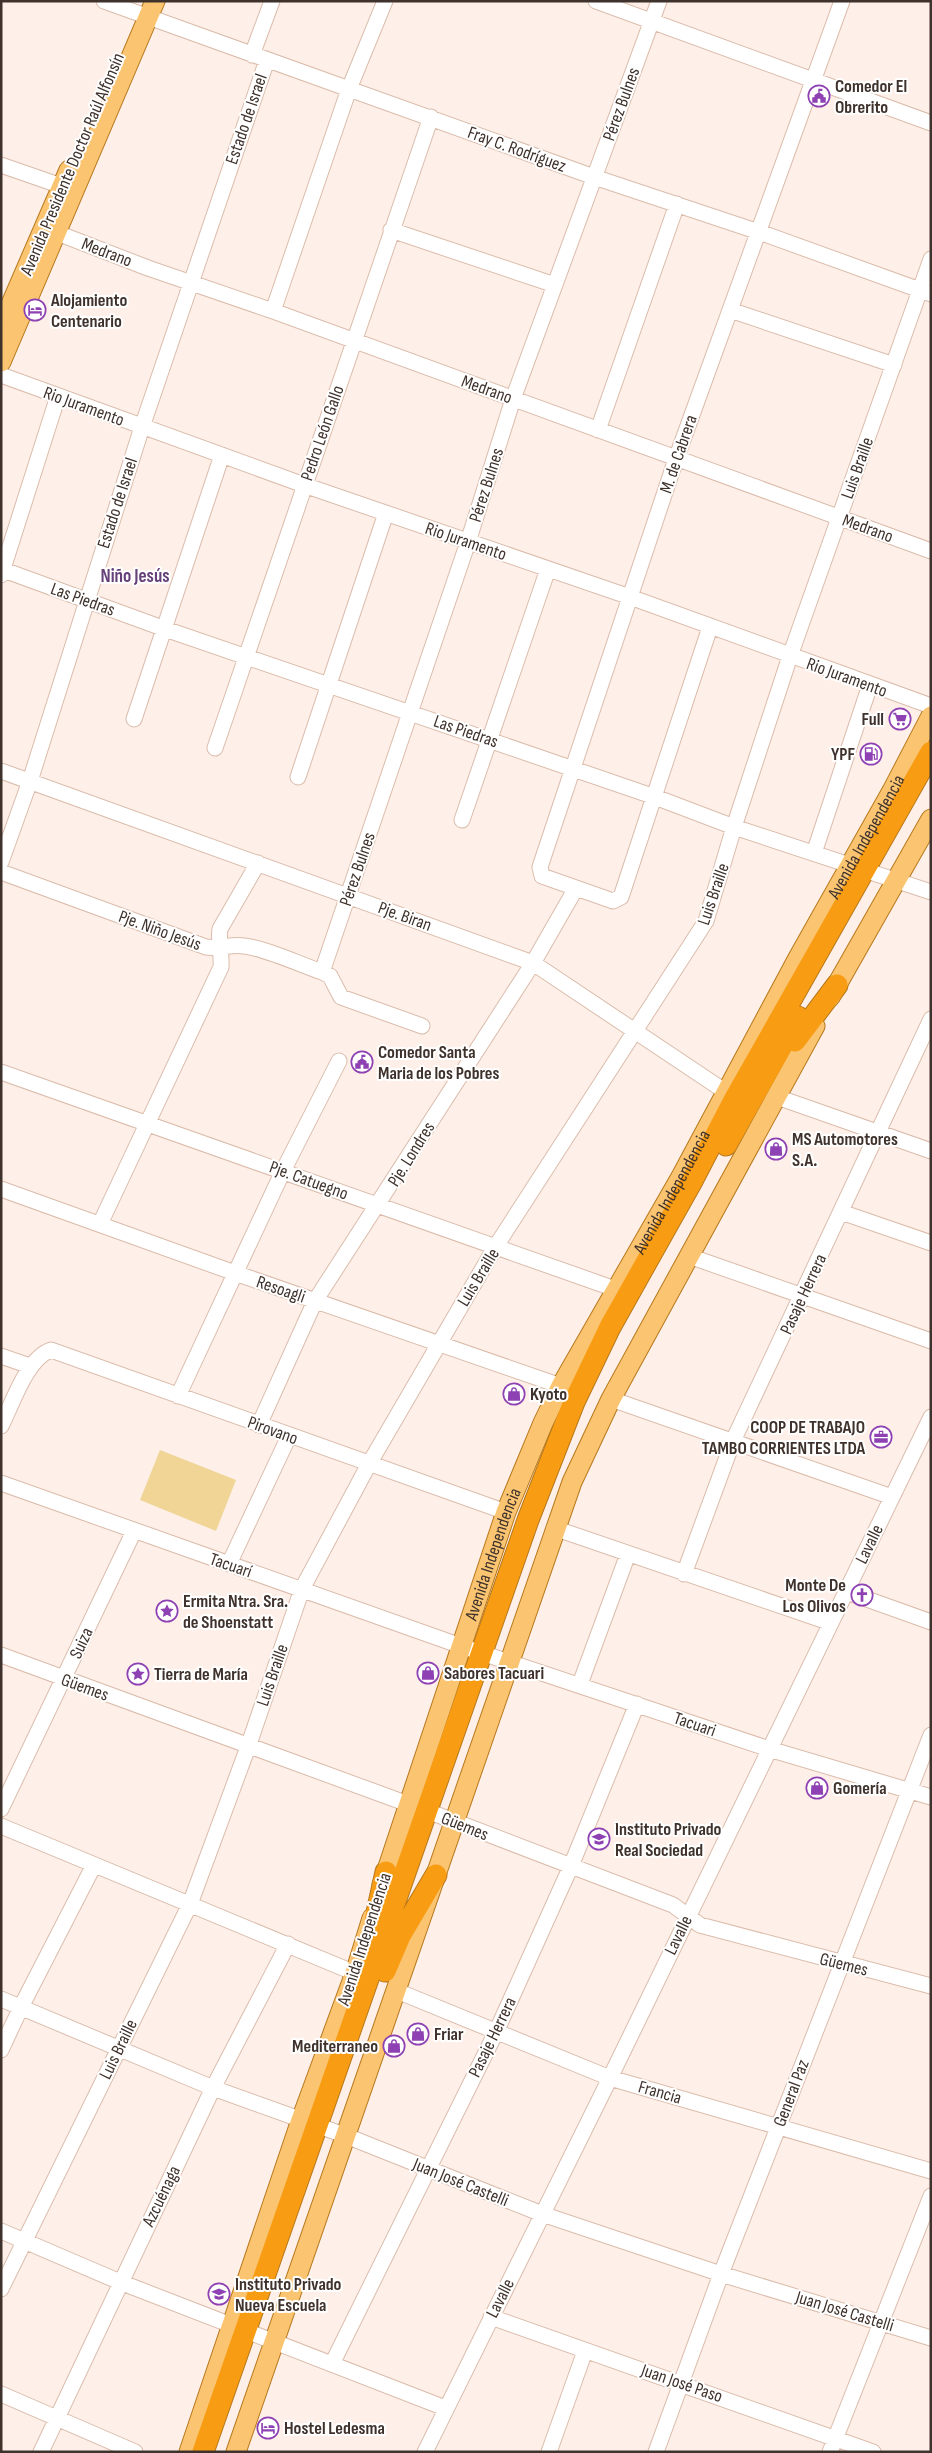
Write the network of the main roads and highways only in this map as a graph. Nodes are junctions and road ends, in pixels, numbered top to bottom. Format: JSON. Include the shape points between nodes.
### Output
{"nodes":[{"id":1,"x":146,"y":9,"type":"edge"},
{"id":2,"x":51,"y":230,"type":"junction"},
{"id":3,"x":1,"y":326,"type":"edge"},
{"id":4,"x":1,"y":362,"type":"edge"},
{"id":5,"x":931,"y":716,"type":"edge"},
{"id":6,"x":931,"y":752,"type":"edge"},
{"id":7,"x":931,"y":776,"type":"edge"},
{"id":8,"x":931,"y":819,"type":"edge"},
{"id":9,"x":873,"y":872,"type":"junction"},
{"id":10,"x":798,"y":958,"type":"joint"},
{"id":11,"x":837,"y":985,"type":"junction"},
{"id":12,"x":736,"y":1099,"type":"junction"},
{"id":13,"x":693,"y":1179,"type":"junction"},
{"id":14,"x":630,"y":1264,"type":"junction"},
{"id":15,"x":494,"y":1657,"type":"junction"},
{"id":16,"x":432,"y":1813,"type":"junction"},
{"id":17,"x":386,"y":1872,"type":"junction"},
{"id":18,"x":436,"y":1875,"type":"junction"},
{"id":19,"x":375,"y":1994,"type":"junction"},
{"id":20,"x":353,"y":2018,"type":"junction"},
{"id":21,"x":322,"y":2127,"type":"junction"},
{"id":22,"x":252,"y":2333,"type":"junction"},
{"id":23,"x":210,"y":2431,"type":"junction"},
{"id":24,"x":189,"y":2452,"type":"edge"},
{"id":25,"x":198,"y":2452,"type":"edge"},
{"id":26,"x":203,"y":2452,"type":"edge"},
{"id":27,"x":218,"y":2452,"type":"edge"},
{"id":28,"x":236,"y":2452,"type":"edge"}],
"edges":[{"from":1,"to":2,"type":"main road","name":"Avenida Presidente Doctor Raúl Alfonsín"},
{"from":2,"to":3,"type":"main road","name":"Avenida Presidente Doctor Raúl Alfonsín"},
{"from":2,"to":4,"type":"main road","name":"Avenida Presidente Doctor Raúl Alfonsín"},
{"from":5,"to":9,"type":"main road","name":"Avenida Independencia","via":[[892,792]]},
{"from":6,"to":9,"type":"highway","name":"Avenida Independencia"},
{"from":7,"to":9,"type":"highway","name":"Avenida Independencia"},
{"from":8,"to":9,"type":"main road","name":"Avenida Independencia"},
{"from":9,"to":10,"type":"main road","name":"Avenida Independencia"},
{"from":9,"to":11,"type":"main road","name":"Avenida Independencia"},
{"from":9,"to":12,"type":"highway","name":"Avenida Independencia"},
{"from":10,"to":12,"type":"highway"},
{"from":11,"to":12,"type":"highway"},
{"from":11,"to":15,"type":"main road","name":"Avenida Independencia","via":[[611,1400]]},
{"from":12,"to":13,"type":"highway","name":"Avenida Independencia"},
{"from":12,"to":14,"type":"main road","name":"Avenida Independencia","via":[[682,1175]]},
{"from":12,"to":15,"type":"highway","name":"Avenida Independencia","via":[[564,1448]]},
{"from":13,"to":14,"type":"highway"},
{"from":13,"to":15,"type":"highway","name":"Avenida Independencia","via":[[610,1327],[574,1402],[528,1520]]},
{"from":14,"to":16,"type":"main road","name":"Avenida Independencia","via":[[561,1386],[506,1512],[461,1646]]},
{"from":15,"to":16,"type":"highway","name":"Avenida Independencia"},
{"from":16,"to":17,"type":"main road","name":"Avenida Independencia"},
{"from":16,"to":18,"type":"main road","name":"Avenida Independencia"},
{"from":16,"to":19,"type":"highway","name":"Avenida Independencia"},
{"from":16,"to":20,"type":"highway","name":"Avenida Independencia"},
{"from":17,"to":20,"type":"highway"},
{"from":17,"to":21,"type":"main road","name":"Avenida Independencia","via":[[355,1973]]},
{"from":18,"to":19,"type":"highway","via":[[400,1936]]},
{"from":18,"to":21,"type":"main road","name":"Avenida Independencia","via":[[397,1991]]},
{"from":19,"to":21,"type":"highway","name":"Avenida Independencia"},
{"from":20,"to":21,"type":"highway","name":"Avenida Independencia"},
{"from":21,"to":22,"type":"highway","name":"Avenida Independencia"},
{"from":21,"to":22,"type":"main road","name":"Avenida Independencia"},
{"from":22,"to":23,"type":"highway","name":"Avenida Independencia"},
{"from":22,"to":24,"type":"main road","name":"Avenida Independencia"},
{"from":22,"to":27,"type":"highway","name":"Avenida Independencia"},
{"from":22,"to":28,"type":"main road","name":"Avenida Independencia"},
{"from":23,"to":25,"type":"highway"},
{"from":23,"to":26,"type":"highway","name":"Avenida Independencia"}]}
